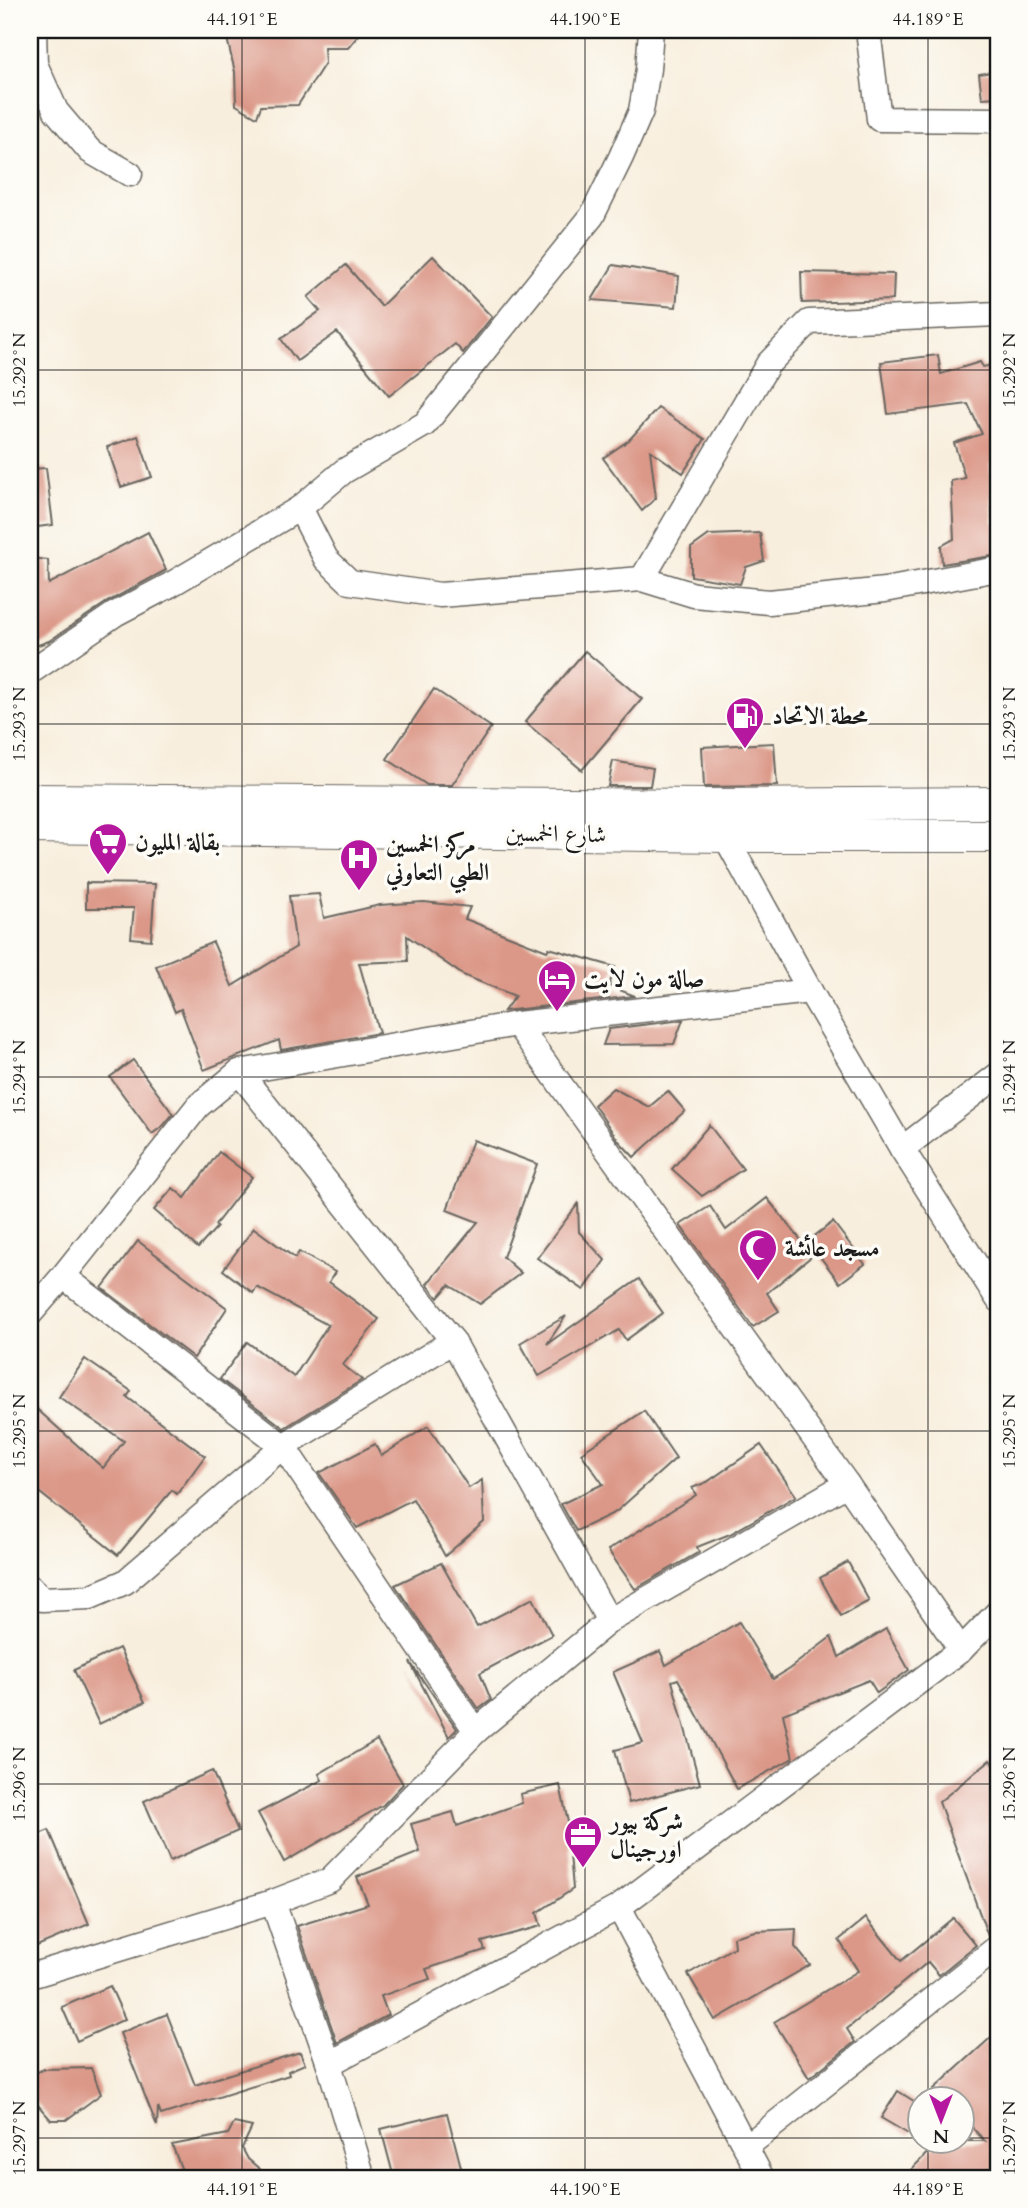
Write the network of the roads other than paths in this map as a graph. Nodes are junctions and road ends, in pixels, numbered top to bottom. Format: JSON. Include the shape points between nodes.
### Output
{"nodes":[{"id":1,"x":34,"y":30,"type":"edge"},
{"id":2,"x":651,"y":30,"type":"edge"},
{"id":3,"x":868,"y":30,"type":"edge"},
{"id":4,"x":998,"y":120,"type":"edge"},
{"id":5,"x":130,"y":174,"type":"dead end"},
{"id":6,"x":998,"y":314,"type":"edge"},
{"id":7,"x":300,"y":508,"type":"junction"},
{"id":8,"x":998,"y":569,"type":"edge"},
{"id":9,"x":642,"y":579,"type":"junction"},
{"id":10,"x":30,"y":672,"type":"edge"},
{"id":11,"x":30,"y":800,"type":"edge"},
{"id":12,"x":998,"y":803,"type":"edge"},
{"id":13,"x":825,"y":804,"type":"junction"},
{"id":14,"x":30,"y":827,"type":"edge"},
{"id":15,"x":725,"y":836,"type":"junction"},
{"id":16,"x":825,"y":836,"type":"junction"},
{"id":17,"x":998,"y":836,"type":"edge"},
{"id":18,"x":810,"y":991,"type":"junction"},
{"id":19,"x":517,"y":1024,"type":"junction"},
{"id":20,"x":239,"y":1072,"type":"junction"},
{"id":21,"x":998,"y":1075,"type":"edge"},
{"id":22,"x":902,"y":1149,"type":"junction"},
{"id":23,"x":63,"y":1276,"type":"junction"},
{"id":24,"x":998,"y":1299,"type":"edge"},
{"id":25,"x":30,"y":1314,"type":"edge"},
{"id":26,"x":453,"y":1341,"type":"junction"},
{"id":27,"x":284,"y":1446,"type":"junction"},
{"id":28,"x":847,"y":1484,"type":"junction"},
{"id":29,"x":30,"y":1587,"type":"edge"},
{"id":30,"x":998,"y":1612,"type":"edge"},
{"id":31,"x":609,"y":1621,"type":"junction"},
{"id":32,"x":961,"y":1650,"type":"junction"},
{"id":33,"x":476,"y":1731,"type":"junction"},
{"id":34,"x":273,"y":1902,"type":"junction"},
{"id":35,"x":619,"y":1907,"type":"junction"},
{"id":36,"x":998,"y":1947,"type":"edge"},
{"id":37,"x":37,"y":1975,"type":"dead end"},
{"id":38,"x":330,"y":2064,"type":"junction"},
{"id":39,"x":746,"y":2147,"type":"junction"},
{"id":40,"x":363,"y":2178,"type":"edge"},
{"id":41,"x":762,"y":2178,"type":"edge"}],
"edges":[{"from":1,"to":5,"type":"street","via":[[35,64],[56,111],[90,150]]},
{"from":2,"to":7,"type":"street","via":[[641,111],[592,216],[425,424],[344,471]]},
{"from":3,"to":4,"type":"street","via":[[879,119]]},
{"from":6,"to":9,"type":"street","via":[[809,322],[768,364]]},
{"from":7,"to":9,"type":"street","via":[[326,559],[350,582],[440,595]]},
{"from":7,"to":10,"type":"street","via":[[115,614]]},
{"from":8,"to":9,"type":"street","via":[[885,590],[769,602],[694,594]]},
{"from":11,"to":13,"type":"main road","name":"شارع الخمسين"},
{"from":12,"to":13,"type":"main road","name":"شارع الخمسين"},
{"from":13,"to":16,"type":"main road"},
{"from":14,"to":15,"type":"main road","name":"شارع الخمسين"},
{"from":15,"to":16,"type":"main road","name":"شارع الخمسين"},
{"from":15,"to":18,"type":"street"},
{"from":16,"to":17,"type":"main road","name":"شارع الخمسين"},
{"from":18,"to":19,"type":"street"},
{"from":18,"to":22,"type":"street"},
{"from":19,"to":20,"type":"street"},
{"from":19,"to":28,"type":"street"},
{"from":20,"to":23,"type":"street","via":[[198,1106]]},
{"from":20,"to":26,"type":"street"},
{"from":21,"to":22,"type":"street"},
{"from":22,"to":24,"type":"street"},
{"from":23,"to":25,"type":"street"},
{"from":23,"to":27,"type":"street"},
{"from":26,"to":27,"type":"street"},
{"from":26,"to":31,"type":"street"},
{"from":27,"to":29,"type":"street","via":[[125,1583],[90,1597],[42,1599]]},
{"from":27,"to":33,"type":"street"},
{"from":28,"to":31,"type":"street"},
{"from":28,"to":32,"type":"street"},
{"from":30,"to":32,"type":"street"},
{"from":31,"to":33,"type":"street"},
{"from":32,"to":35,"type":"street"},
{"from":33,"to":34,"type":"street","via":[[330,1880]]},
{"from":34,"to":37,"type":"street"},
{"from":34,"to":38,"type":"street"},
{"from":35,"to":38,"type":"street"},
{"from":35,"to":39,"type":"street"},
{"from":36,"to":39,"type":"street"},
{"from":38,"to":40,"type":"street"},
{"from":39,"to":41,"type":"street"}]}
